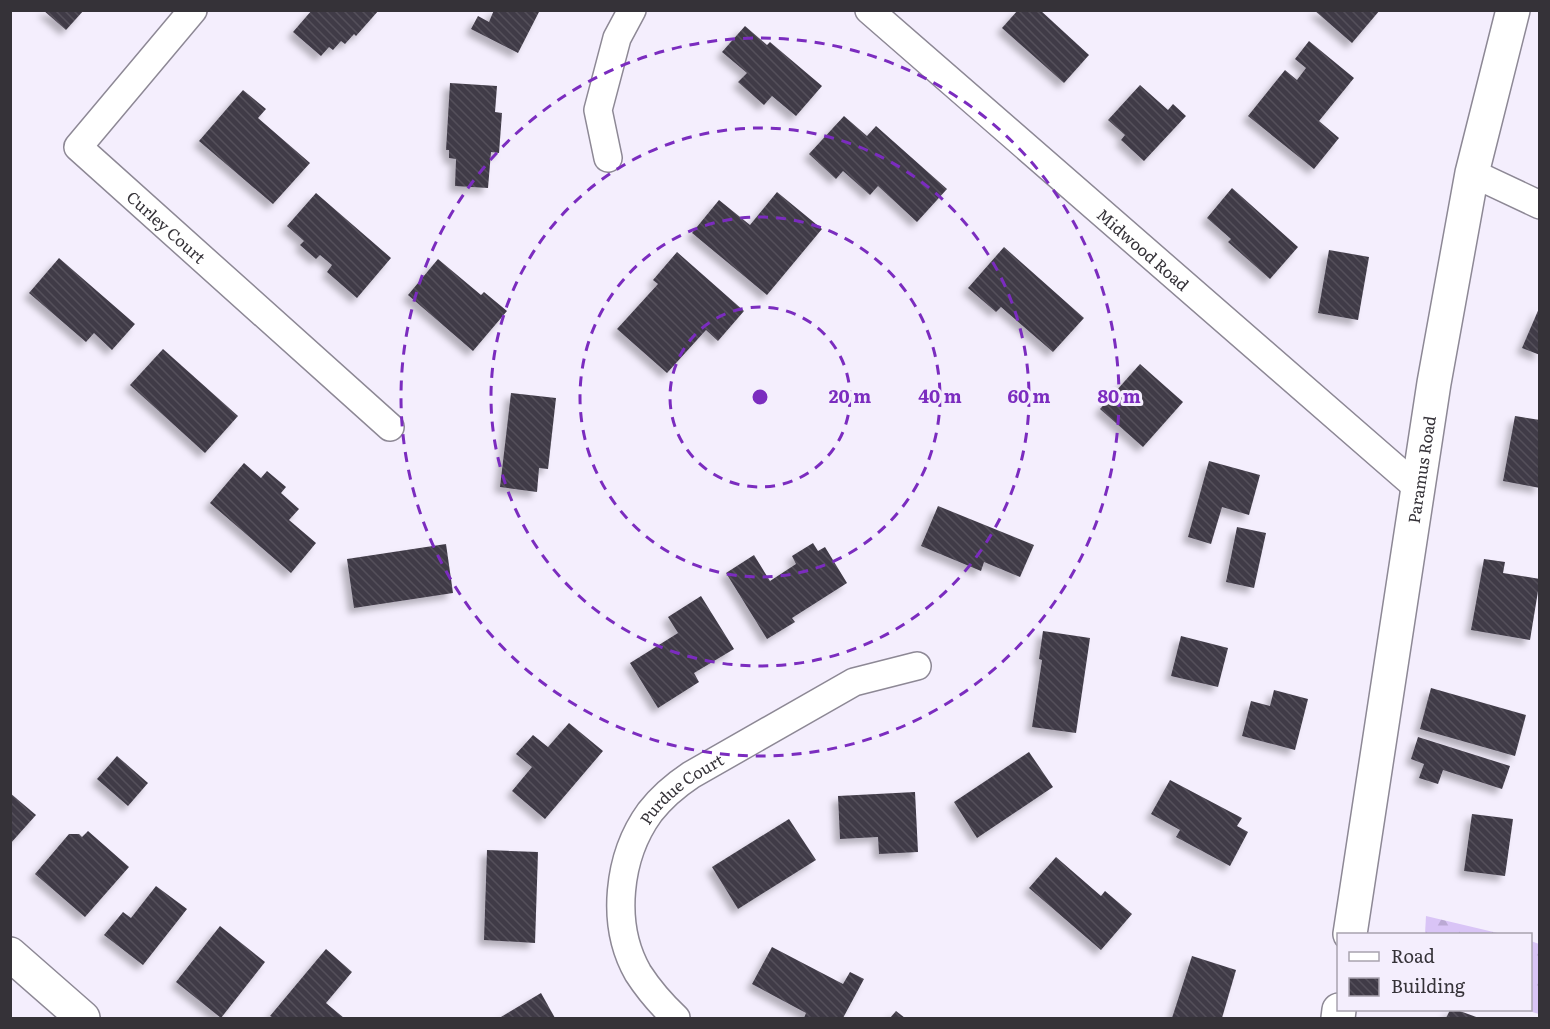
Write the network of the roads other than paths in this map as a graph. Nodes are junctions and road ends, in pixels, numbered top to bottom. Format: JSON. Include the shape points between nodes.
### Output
{"nodes":[{"id":1,"x":193,"y":10,"type":"edge"},
{"id":2,"x":632,"y":10,"type":"edge"},
{"id":3,"x":869,"y":10,"type":"edge"},
{"id":4,"x":1513,"y":10,"type":"edge"},
{"id":5,"x":608,"y":158,"type":"dead end"},
{"id":6,"x":1472,"y":173,"type":"junction"},
{"id":7,"x":1539,"y":204,"type":"edge"},
{"id":8,"x":390,"y":426,"type":"dead end"},
{"id":9,"x":1418,"y":488,"type":"junction"},
{"id":10,"x":917,"y":666,"type":"dead end"},
{"id":11,"x":1350,"y":933,"type":"edge"},
{"id":12,"x":10,"y":954,"type":"edge"},
{"id":13,"x":83,"y":1018,"type":"edge"},
{"id":14,"x":676,"y":1018,"type":"edge"}],
"edges":[{"from":1,"to":8,"type":"street","name":"Curley Court","via":[[78,147]]},
{"from":2,"to":5,"type":"street","via":[[616,38],[598,110]]},
{"from":3,"to":9,"type":"street","name":"Midwood Road"},
{"from":4,"to":6,"type":"main road","name":"Paramus Road"},
{"from":6,"to":7,"type":"street"},
{"from":6,"to":9,"type":"main road","name":"Paramus Road"},
{"from":9,"to":11,"type":"main road","name":"Paramus Road"},
{"from":10,"to":14,"type":"street","name":"Purdue Court","via":[[854,682],[691,775],[651,812],[633,841],[623,874],[625,939],[637,971],[654,997]]},
{"from":12,"to":13,"type":"main road"}]}
